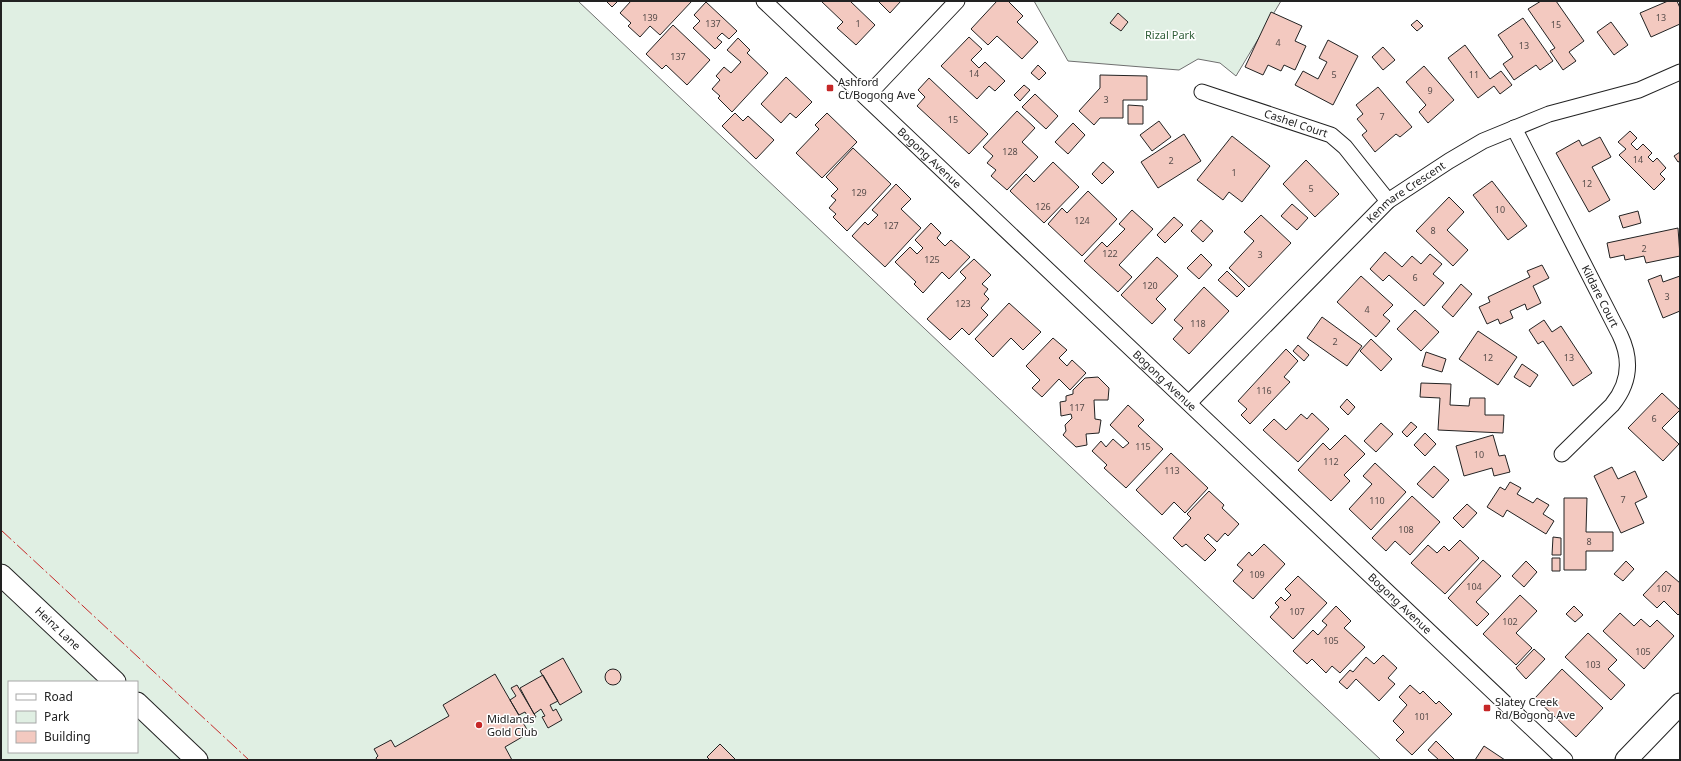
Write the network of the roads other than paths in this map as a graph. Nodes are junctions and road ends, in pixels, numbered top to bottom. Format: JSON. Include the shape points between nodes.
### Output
{"nodes":[{"id":1,"x":764,"y":1,"type":"edge"},
{"id":2,"x":957,"y":1,"type":"edge"},
{"id":3,"x":1680,"y":72,"type":"edge"},
{"id":4,"x":1202,"y":92,"type":"dead end"},
{"id":5,"x":866,"y":97,"type":"junction"},
{"id":6,"x":1514,"y":128,"type":"junction"},
{"id":7,"x":1388,"y":200,"type":"junction"},
{"id":8,"x":1189,"y":403,"type":"junction"},
{"id":9,"x":1562,"y":454,"type":"dead end"},
{"id":10,"x":1,"y":575,"type":"edge"},
{"id":11,"x":115,"y":681,"type":"edge"},
{"id":12,"x":138,"y":704,"type":"edge"},
{"id":13,"x":1680,"y":704,"type":"edge"},
{"id":14,"x":197,"y":760,"type":"edge"},
{"id":15,"x":1565,"y":760,"type":"edge"},
{"id":16,"x":1626,"y":760,"type":"edge"}],
"edges":[{"from":1,"to":5,"type":"street","name":"Bogong Avenue"},
{"from":2,"to":5,"type":"street"},
{"from":3,"to":6,"type":"street","name":"Kenmare Crescent","via":[[1639,90],[1565,109]]},
{"from":4,"to":7,"type":"street","name":"Cashel Court","via":[[1331,135],[1345,147]]},
{"from":5,"to":8,"type":"street","name":"Bogong Avenue"},
{"from":6,"to":7,"type":"street","name":"Kenmare Crescent","via":[[1465,150]]},
{"from":6,"to":9,"type":"street","name":"Kildare Court","via":[[1620,335],[1628,358],[1628,374],[1619,396]]},
{"from":7,"to":8,"type":"street","name":"Kenmare Crescent"},
{"from":8,"to":15,"type":"street","name":"Bogong Avenue"},
{"from":10,"to":11,"type":"street","name":"Heinz Lane"},
{"from":12,"to":14,"type":"street"},
{"from":13,"to":16,"type":"street"}]}
